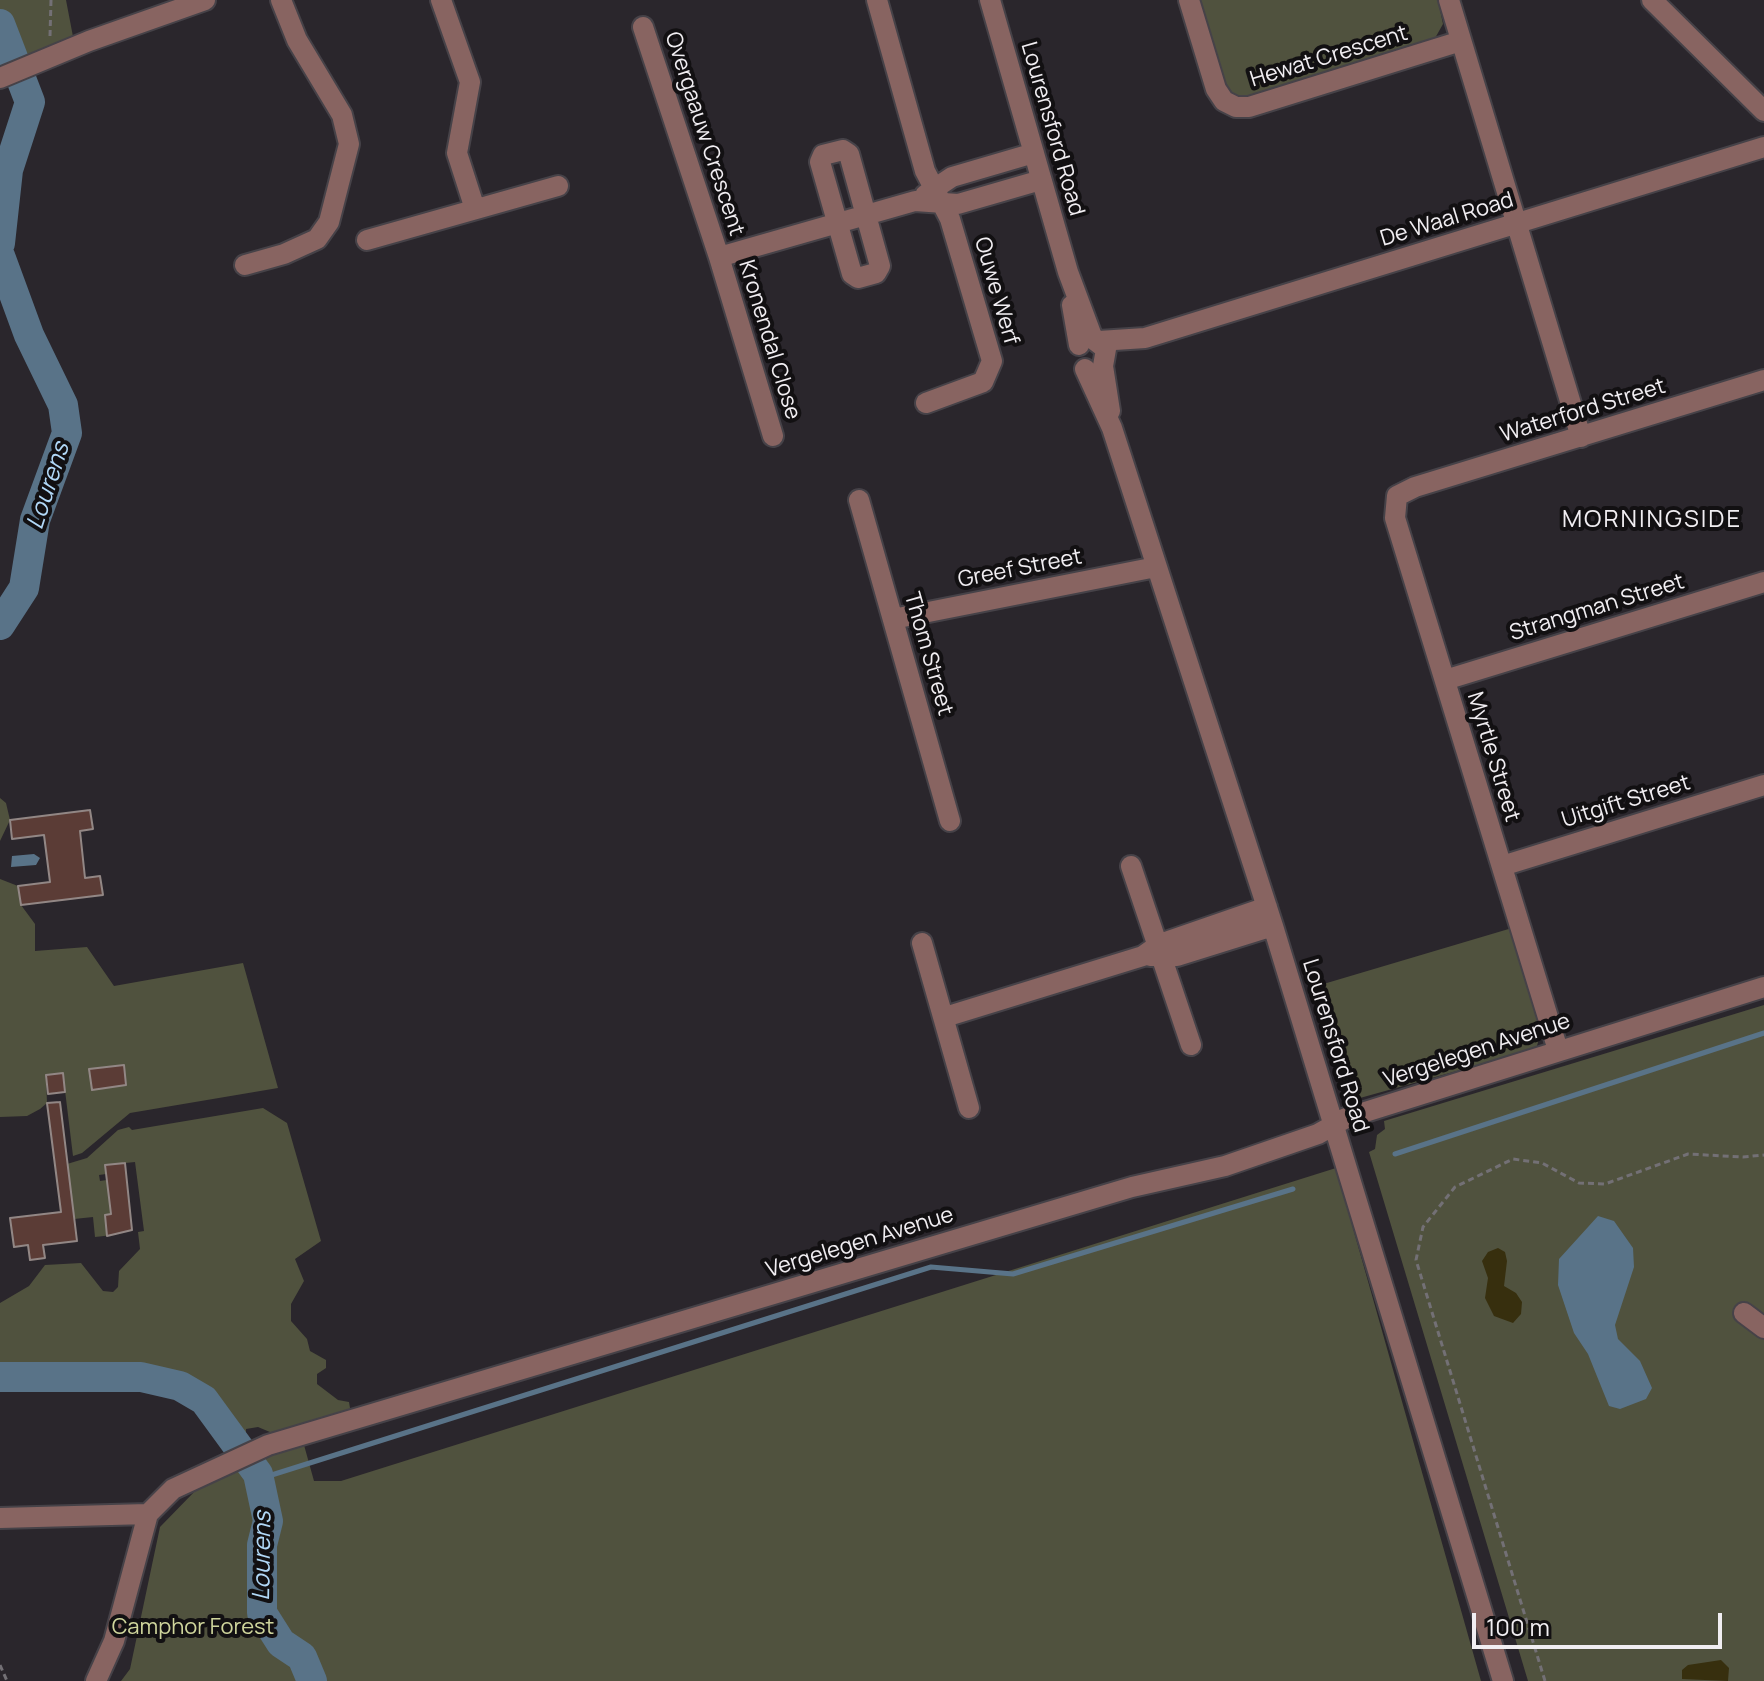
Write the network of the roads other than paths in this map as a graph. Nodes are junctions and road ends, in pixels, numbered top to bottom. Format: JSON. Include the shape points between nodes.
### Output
{"nodes":[{"id":1,"x":205,"y":0,"type":"edge"},
{"id":2,"x":281,"y":0,"type":"edge"},
{"id":3,"x":441,"y":0,"type":"edge"},
{"id":4,"x":877,"y":0,"type":"edge"},
{"id":5,"x":990,"y":0,"type":"edge"},
{"id":6,"x":1189,"y":0,"type":"edge"},
{"id":7,"x":1449,"y":0,"type":"edge"},
{"id":8,"x":1652,"y":0,"type":"edge"},
{"id":9,"x":643,"y":27,"type":"dead end"},
{"id":10,"x":1461,"y":41,"type":"junction"},
{"id":11,"x":0,"y":78,"type":"edge"},
{"id":12,"x":1764,"y":111,"type":"edge"},
{"id":13,"x":1764,"y":147,"type":"edge"},
{"id":14,"x":1034,"y":153,"type":"junction"},
{"id":15,"x":1041,"y":180,"type":"junction"},
{"id":16,"x":558,"y":186,"type":"dead end"},
{"id":17,"x":937,"y":196,"type":"junction"},
{"id":18,"x":475,"y":209,"type":"junction"},
{"id":19,"x":867,"y":214,"type":"junction"},
{"id":20,"x":837,"y":222,"type":"junction"},
{"id":21,"x":1516,"y":223,"type":"junction"},
{"id":22,"x":367,"y":240,"type":"dead end"},
{"id":23,"x":719,"y":257,"type":"junction"},
{"id":24,"x":245,"y":265,"type":"dead end"},
{"id":25,"x":1094,"y":353,"type":"junction"},
{"id":26,"x":1764,"y":380,"type":"edge"},
{"id":27,"x":926,"y":403,"type":"dead end"},
{"id":28,"x":773,"y":436,"type":"dead end"},
{"id":29,"x":1581,"y":437,"type":"junction"},
{"id":30,"x":1415,"y":487,"type":"joint"},
{"id":31,"x":859,"y":500,"type":"dead end"},
{"id":32,"x":1156,"y":567,"type":"junction"},
{"id":33,"x":1764,"y":582,"type":"edge"},
{"id":34,"x":893,"y":619,"type":"junction"},
{"id":35,"x":1445,"y":680,"type":"junction"},
{"id":36,"x":1764,"y":785,"type":"edge"},
{"id":37,"x":950,"y":821,"type":"dead end"},
{"id":38,"x":1131,"y":866,"type":"dead end"},
{"id":39,"x":1502,"y":866,"type":"junction"},
{"id":40,"x":1270,"y":916,"type":"junction"},
{"id":41,"x":922,"y":943,"type":"dead end"},
{"id":42,"x":1155,"y":953,"type":"junction"},
{"id":43,"x":1764,"y":987,"type":"edge"},
{"id":44,"x":945,"y":1017,"type":"junction"},
{"id":45,"x":1191,"y":1045,"type":"dead end"},
{"id":46,"x":1558,"y":1050,"type":"junction"},
{"id":47,"x":969,"y":1108,"type":"dead end"},
{"id":48,"x":1333,"y":1124,"type":"junction"},
{"id":49,"x":1744,"y":1313,"type":"dead end"},
{"id":50,"x":1764,"y":1328,"type":"edge"},
{"id":51,"x":148,"y":1514,"type":"junction"},
{"id":52,"x":0,"y":1518,"type":"edge"},
{"id":53,"x":96,"y":1681,"type":"edge"},
{"id":54,"x":1503,"y":1681,"type":"edge"}],
"edges":[{"from":1,"to":11,"type":"street"},
{"from":2,"to":24,"type":"street","via":[[297,40],[342,115],[349,144],[329,222],[317,239]]},
{"from":3,"to":18,"type":"street","via":[[470,82],[457,153]]},
{"from":4,"to":17,"type":"street","via":[[925,171]]},
{"from":5,"to":14,"type":"street","name":"Lourensford Road"},
{"from":6,"to":10,"type":"street","name":"Hewat Crescent","via":[[1216,89],[1236,107]]},
{"from":7,"to":10,"type":"street"},
{"from":8,"to":12,"type":"street"},
{"from":9,"to":23,"type":"street","name":"Overgaauw Crescent"},
{"from":10,"to":21,"type":"street"},
{"from":13,"to":21,"type":"street","name":"De Waal Road"},
{"from":14,"to":15,"type":"street","name":"Lourensford Road"},
{"from":14,"to":17,"type":"street","via":[[952,177]]},
{"from":15,"to":17,"type":"street","via":[[958,204]]},
{"from":15,"to":25,"type":"street","name":"Lourensford Road"},
{"from":16,"to":18,"type":"street"},
{"from":17,"to":19,"type":"street"},
{"from":17,"to":27,"type":"street","name":"Ouwe Werf","via":[[950,219],[992,361],[983,382]]},
{"from":18,"to":22,"type":"street"},
{"from":19,"to":20,"type":"street"},
{"from":19,"to":20,"type":"street","via":[[880,266],[876,273],[854,277]]},
{"from":19,"to":20,"type":"street","via":[[849,154],[843,150],[823,155],[820,162]]},
{"from":20,"to":23,"type":"street"},
{"from":21,"to":25,"type":"street","name":"De Waal Road"},
{"from":21,"to":29,"type":"street"},
{"from":23,"to":28,"type":"street","name":"Kronendal Close"},
{"from":25,"to":32,"type":"street","name":"Lourensford Road"},
{"from":26,"to":29,"type":"street","name":"Waterford Street"},
{"from":29,"to":30,"type":"street","name":"Waterford Street"},
{"from":30,"to":35,"type":"street","name":"Myrtle Street","via":[[1397,496],[1395,518]]},
{"from":31,"to":34,"type":"street","name":"Thom Street"},
{"from":32,"to":34,"type":"street","name":"Greef Street"},
{"from":32,"to":40,"type":"street","name":"Lourensford Road"},
{"from":33,"to":35,"type":"street","name":"Strangman Street"},
{"from":34,"to":37,"type":"street","name":"Thom Street"},
{"from":35,"to":39,"type":"street","name":"Myrtle Street"},
{"from":36,"to":39,"type":"street","name":"Uitgift Street"},
{"from":38,"to":42,"type":"street"},
{"from":39,"to":46,"type":"street","name":"Myrtle Street"},
{"from":40,"to":42,"type":"street"},
{"from":40,"to":48,"type":"street","name":"Lourensford Road"},
{"from":41,"to":44,"type":"street"},
{"from":42,"to":44,"type":"street"},
{"from":42,"to":45,"type":"street"},
{"from":43,"to":46,"type":"street","name":"Vergelegen Avenue"},
{"from":44,"to":47,"type":"street"},
{"from":46,"to":48,"type":"street","name":"Vergelegen Avenue"},
{"from":48,"to":51,"type":"street","name":"Vergelegen Avenue","via":[[1225,1166],[1132,1187],[268,1445],[173,1489]]},
{"from":48,"to":54,"type":"street","name":"Lourensford Road"},
{"from":49,"to":50,"type":"street"},
{"from":51,"to":52,"type":"street"},
{"from":51,"to":53,"type":"street","via":[[114,1641]]}]}
